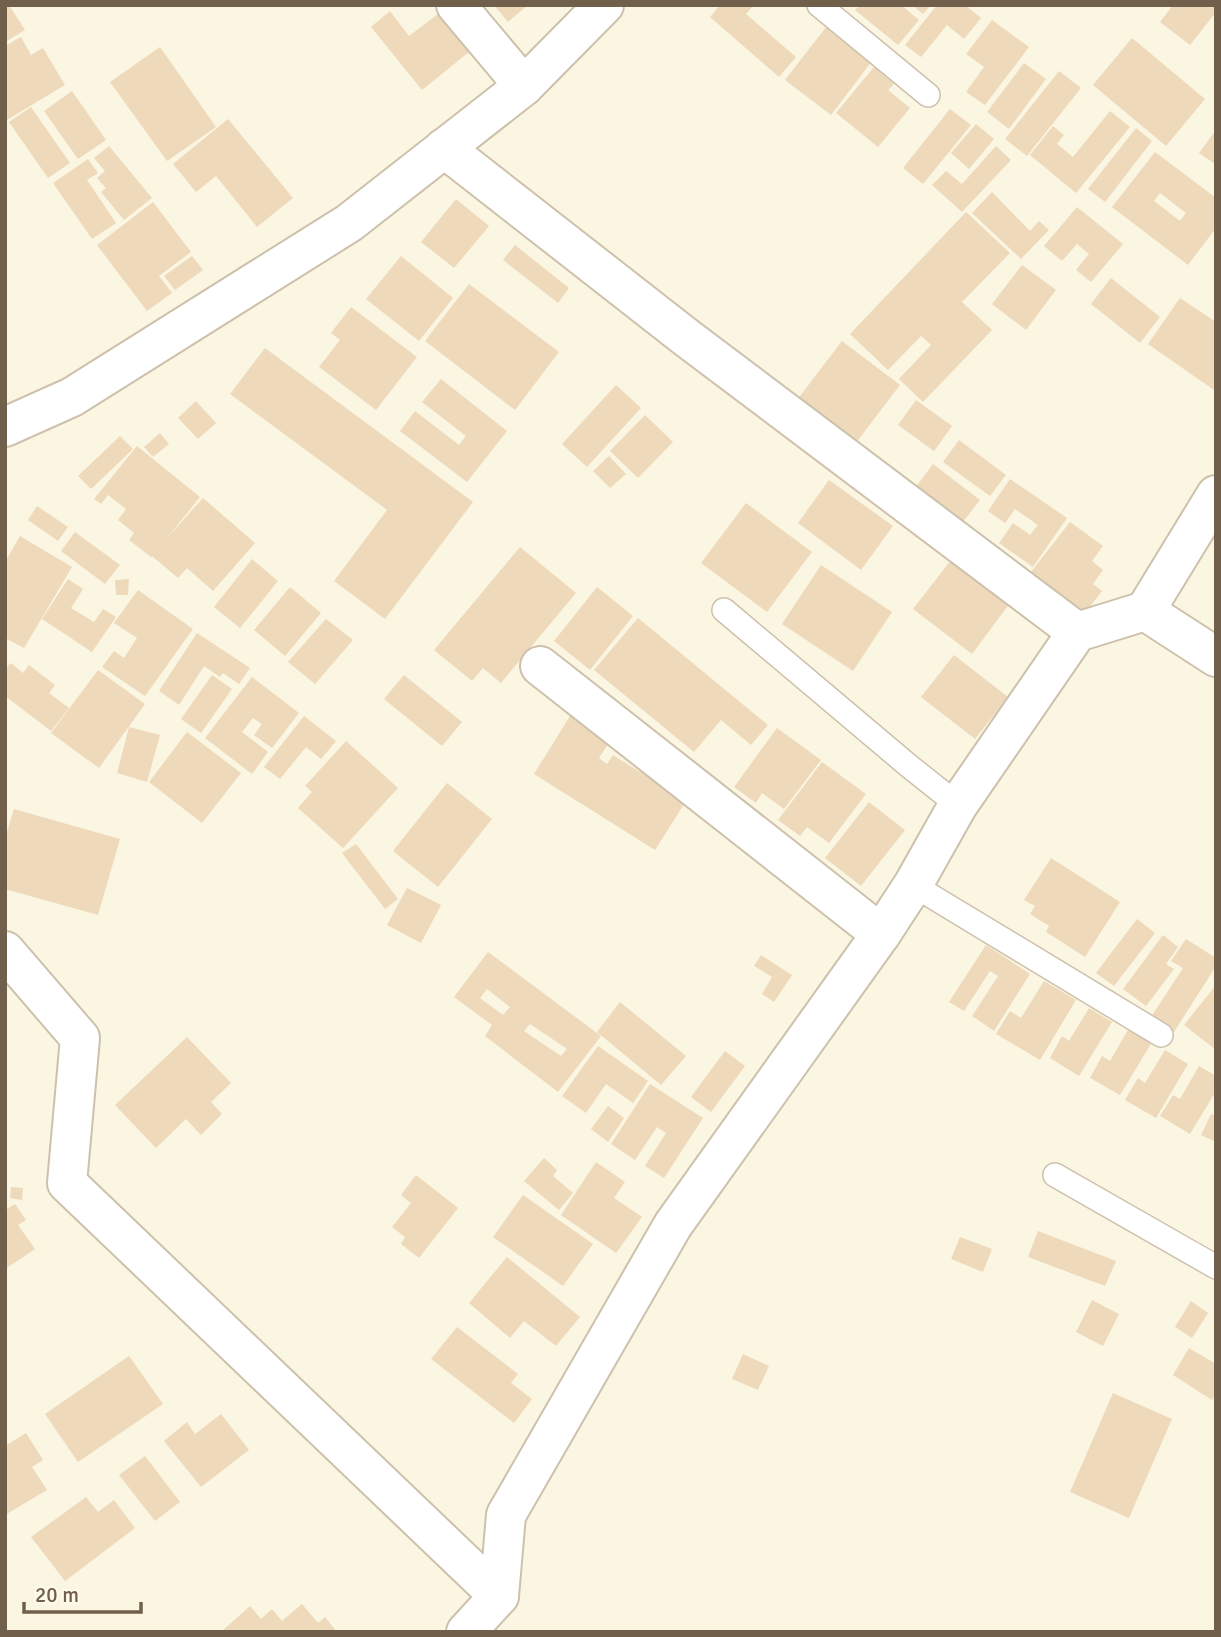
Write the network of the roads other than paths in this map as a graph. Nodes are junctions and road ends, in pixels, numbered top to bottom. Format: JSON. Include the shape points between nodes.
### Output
{"nodes":[{"id":1,"x":456,"y":5,"type":"edge"},
{"id":2,"x":604,"y":5,"type":"edge"},
{"id":3,"x":818,"y":5,"type":"edge"},
{"id":4,"x":524,"y":86,"type":"junction"},
{"id":5,"x":928,"y":95,"type":"dead end"},
{"id":6,"x":444,"y":148,"type":"junction"},
{"id":7,"x":5,"y":426,"type":"edge"},
{"id":8,"x":1216,"y":495,"type":"edge"},
{"id":9,"x":724,"y":610,"type":"dead end"},
{"id":10,"x":1144,"y":611,"type":"junction"},
{"id":11,"x":1077,"y":632,"type":"junction"},
{"id":12,"x":1216,"y":657,"type":"edge"},
{"id":13,"x":540,"y":666,"type":"dead end"},
{"id":14,"x":958,"y":806,"type":"junction"},
{"id":15,"x":913,"y":885,"type":"junction"},
{"id":16,"x":881,"y":934,"type":"junction"},
{"id":17,"x":5,"y":951,"type":"edge"},
{"id":18,"x":1161,"y":1035,"type":"dead end"},
{"id":19,"x":1055,"y":1175,"type":"dead end"},
{"id":20,"x":1216,"y":1267,"type":"edge"},
{"id":21,"x":499,"y":1596,"type":"junction"},
{"id":22,"x":466,"y":1632,"type":"edge"}],
"edges":[{"from":1,"to":4,"type":"street"},
{"from":2,"to":4,"type":"street"},
{"from":3,"to":5,"type":"lane"},
{"from":4,"to":6,"type":"street"},
{"from":6,"to":7,"type":"street","via":[[349,223],[72,397]]},
{"from":6,"to":11,"type":"street"},
{"from":8,"to":10,"type":"street"},
{"from":9,"to":14,"type":"lane"},
{"from":10,"to":11,"type":"street"},
{"from":10,"to":12,"type":"street"},
{"from":11,"to":14,"type":"street"},
{"from":13,"to":16,"type":"street"},
{"from":14,"to":15,"type":"street"},
{"from":15,"to":16,"type":"street"},
{"from":15,"to":18,"type":"lane"},
{"from":16,"to":21,"type":"street","via":[[673,1225],[506,1515]]},
{"from":17,"to":21,"type":"street","via":[[80,1038],[67,1183]]},
{"from":19,"to":20,"type":"lane"},
{"from":21,"to":22,"type":"street"}]}
